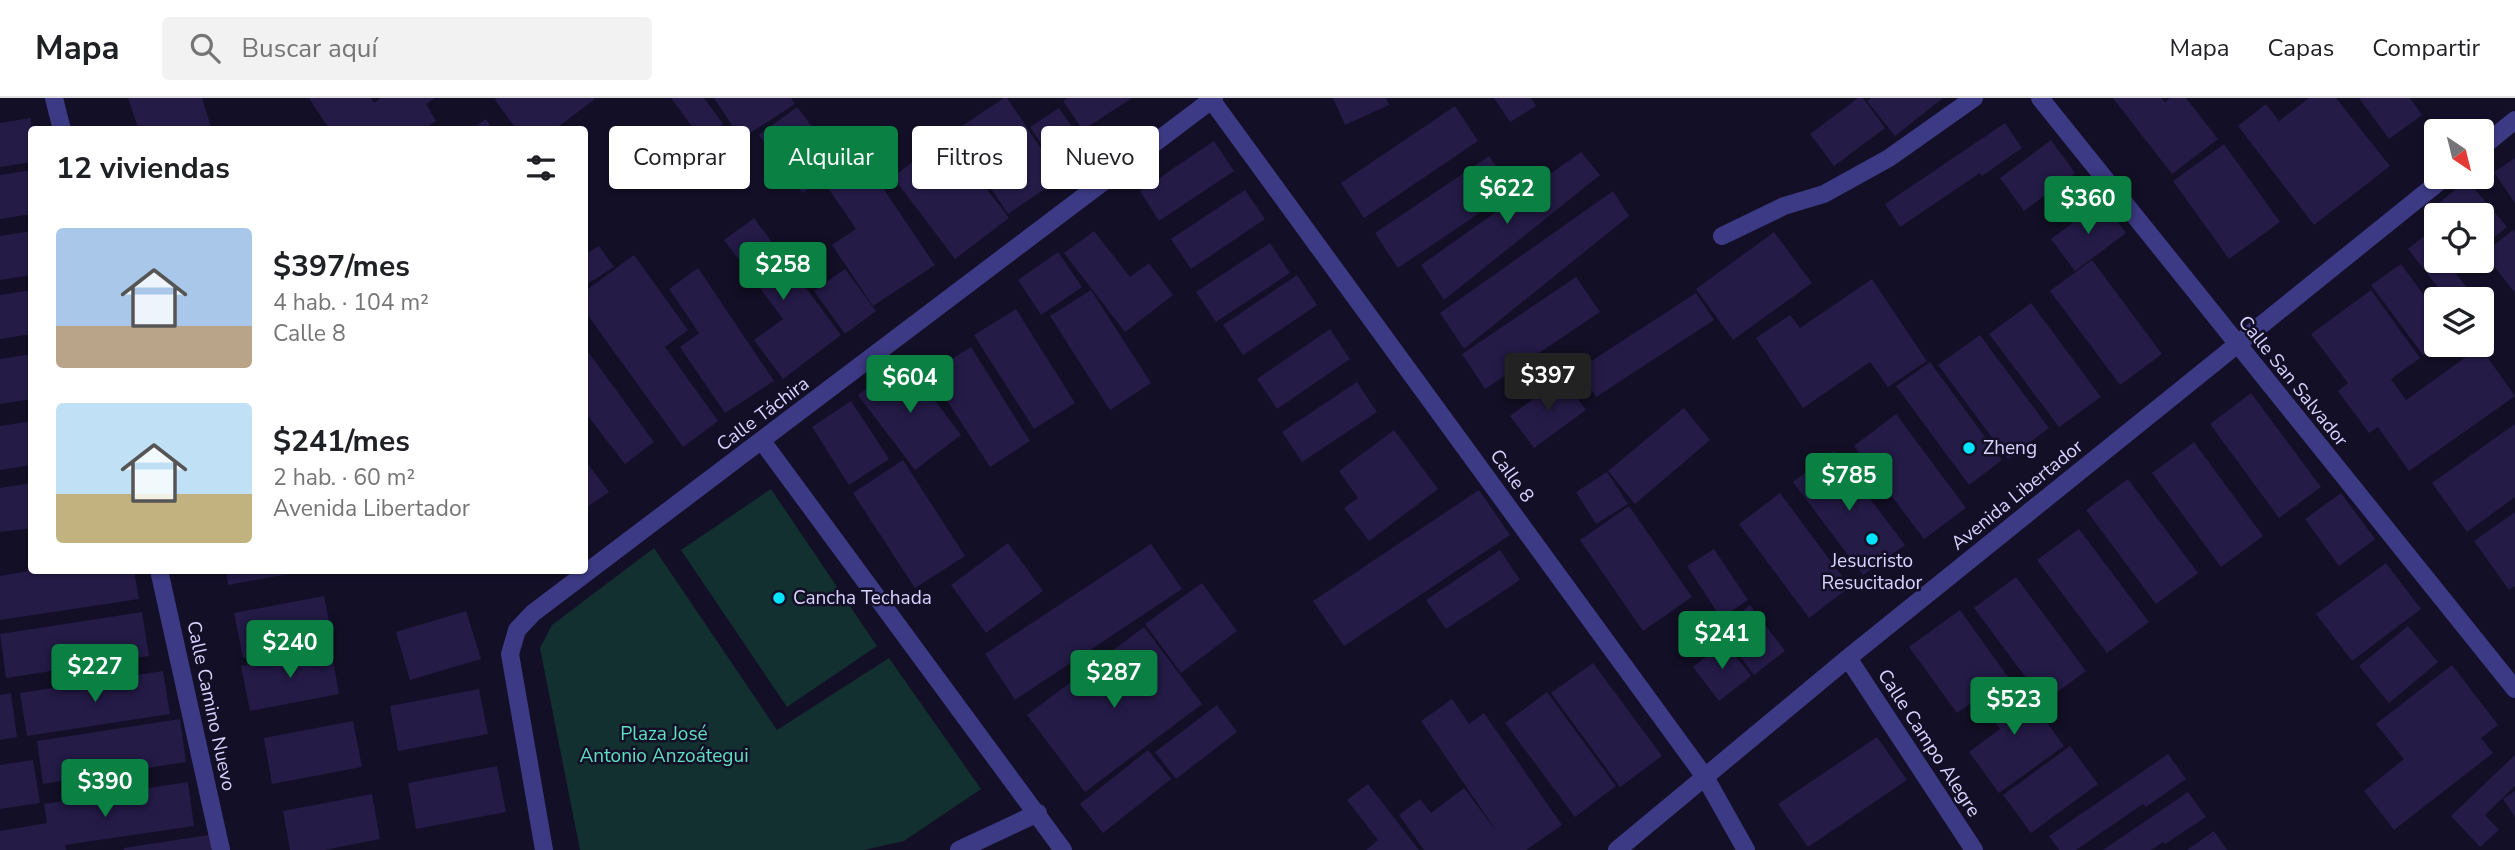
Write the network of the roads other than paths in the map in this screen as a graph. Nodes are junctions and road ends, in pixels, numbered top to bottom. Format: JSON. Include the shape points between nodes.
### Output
{"nodes":[{"id":1,"x":1975,"y":98,"type":"edge"},
{"id":2,"x":2040,"y":98,"type":"edge"},
{"id":3,"x":1212,"y":99,"type":"edge"},
{"id":4,"x":59,"y":101,"type":"edge"},
{"id":5,"x":2515,"y":120,"type":"edge"},
{"id":6,"x":62,"y":126,"type":"edge"},
{"id":7,"x":2494,"y":137,"type":"edge"},
{"id":8,"x":2430,"y":189,"type":"edge"},
{"id":9,"x":1722,"y":236,"type":"dead end"},
{"id":10,"x":2237,"y":345,"type":"junction"},
{"id":11,"x":762,"y":441,"type":"junction"},
{"id":12,"x":588,"y":572,"type":"edge"},
{"id":13,"x":160,"y":574,"type":"edge"},
{"id":14,"x":585,"y":574,"type":"edge"},
{"id":15,"x":1848,"y":658,"type":"junction"},
{"id":16,"x":2515,"y":689,"type":"edge"},
{"id":17,"x":1705,"y":777,"type":"junction"},
{"id":18,"x":1038,"y":813,"type":"junction"},
{"id":19,"x":221,"y":850,"type":"edge"},
{"id":20,"x":544,"y":850,"type":"edge"},
{"id":21,"x":959,"y":850,"type":"edge"},
{"id":22,"x":1063,"y":850,"type":"edge"},
{"id":23,"x":1617,"y":850,"type":"edge"},
{"id":24,"x":1746,"y":850,"type":"edge"},
{"id":25,"x":1975,"y":850,"type":"edge"}],
"edges":[{"from":1,"to":9,"type":"street","via":[[1889,158],[1824,194],[1784,206]]},
{"from":2,"to":10,"type":"street","name":"Calle San Salvador"},
{"from":3,"to":11,"type":"street","name":"Calle Táchira"},
{"from":3,"to":17,"type":"street","name":"Calle 8"},
{"from":4,"to":6,"type":"street"},
{"from":5,"to":7,"type":"street"},
{"from":8,"to":10,"type":"street","name":"Avenida Libertador"},
{"from":10,"to":15,"type":"street","name":"Avenida Libertador"},
{"from":10,"to":16,"type":"street","name":"Calle San Salvador"},
{"from":11,"to":12,"type":"street","name":"Calle Táchira"},
{"from":11,"to":18,"type":"street"},
{"from":13,"to":19,"type":"street","name":"Calle Camino Nuevo"},
{"from":14,"to":20,"type":"street","name":"Calle Táchira","via":[[517,630],[510,654]]},
{"from":15,"to":17,"type":"street","name":"Avenida Libertador"},
{"from":15,"to":25,"type":"street","name":"Calle Campo Alegre"},
{"from":17,"to":23,"type":"street","name":"Avenida Libertador"},
{"from":17,"to":24,"type":"street","name":"Calle 8"},
{"from":18,"to":21,"type":"street"},
{"from":18,"to":22,"type":"street"}]}
